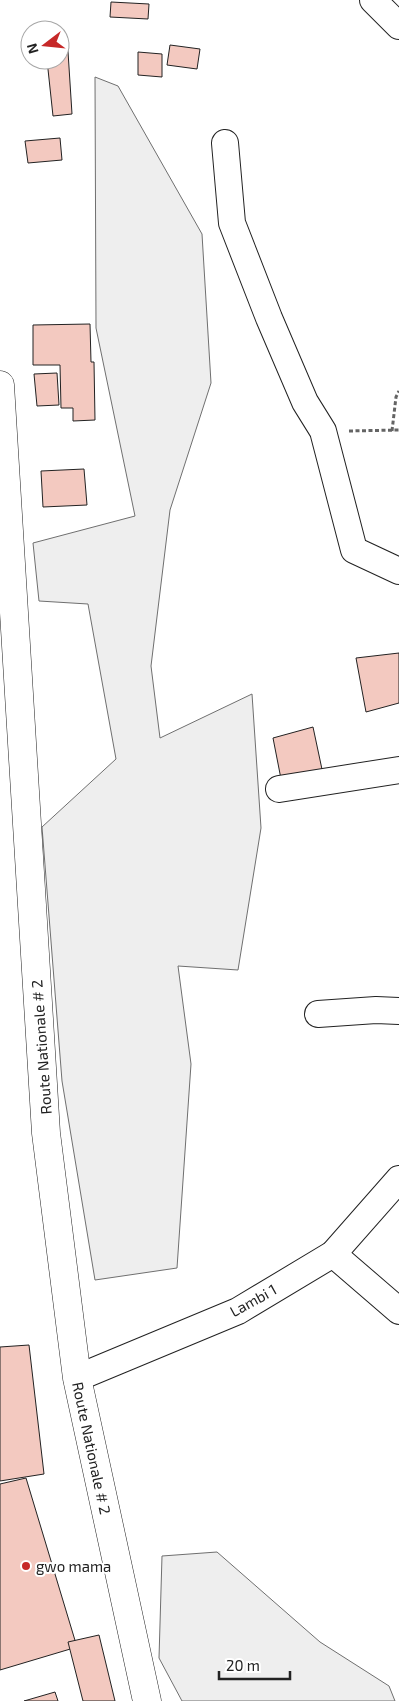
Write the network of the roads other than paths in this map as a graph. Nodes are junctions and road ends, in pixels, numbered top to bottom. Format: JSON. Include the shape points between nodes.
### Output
{"nodes":[{"id":1,"x":373,"y":0,"type":"edge"},
{"id":2,"x":399,"y":26,"type":"edge"},
{"id":3,"x":225,"y":143,"type":"dead end"},
{"id":4,"x":0,"y":385,"type":"edge"},
{"id":5,"x":399,"y":571,"type":"edge"},
{"id":6,"x":399,"y":770,"type":"edge"},
{"id":7,"x":279,"y":789,"type":"dead end"},
{"id":8,"x":399,"y":1010,"type":"edge"},
{"id":9,"x":318,"y":1014,"type":"dead end"},
{"id":10,"x":399,"y":1178,"type":"edge"},
{"id":11,"x":333,"y":1254,"type":"junction"},
{"id":12,"x":399,"y":1311,"type":"edge"},
{"id":13,"x":77,"y":1378,"type":"junction"},
{"id":14,"x":147,"y":1701,"type":"edge"}],
"edges":[{"from":1,"to":2,"type":"street"},
{"from":3,"to":5,"type":"street","via":[[232,223],[305,402],[323,431],[354,550]]},
{"from":4,"to":13,"type":"main road","name":"Route Nationale # 2","via":[[46,1133]]},
{"from":6,"to":7,"type":"street"},
{"from":8,"to":9,"type":"street"},
{"from":10,"to":11,"type":"street","name":"Lambi 1"},
{"from":11,"to":12,"type":"street"},
{"from":11,"to":13,"type":"street","name":"Lambi 1","via":[[238,1311]]},
{"from":13,"to":14,"type":"main road","name":"Route Nationale # 2"}]}
